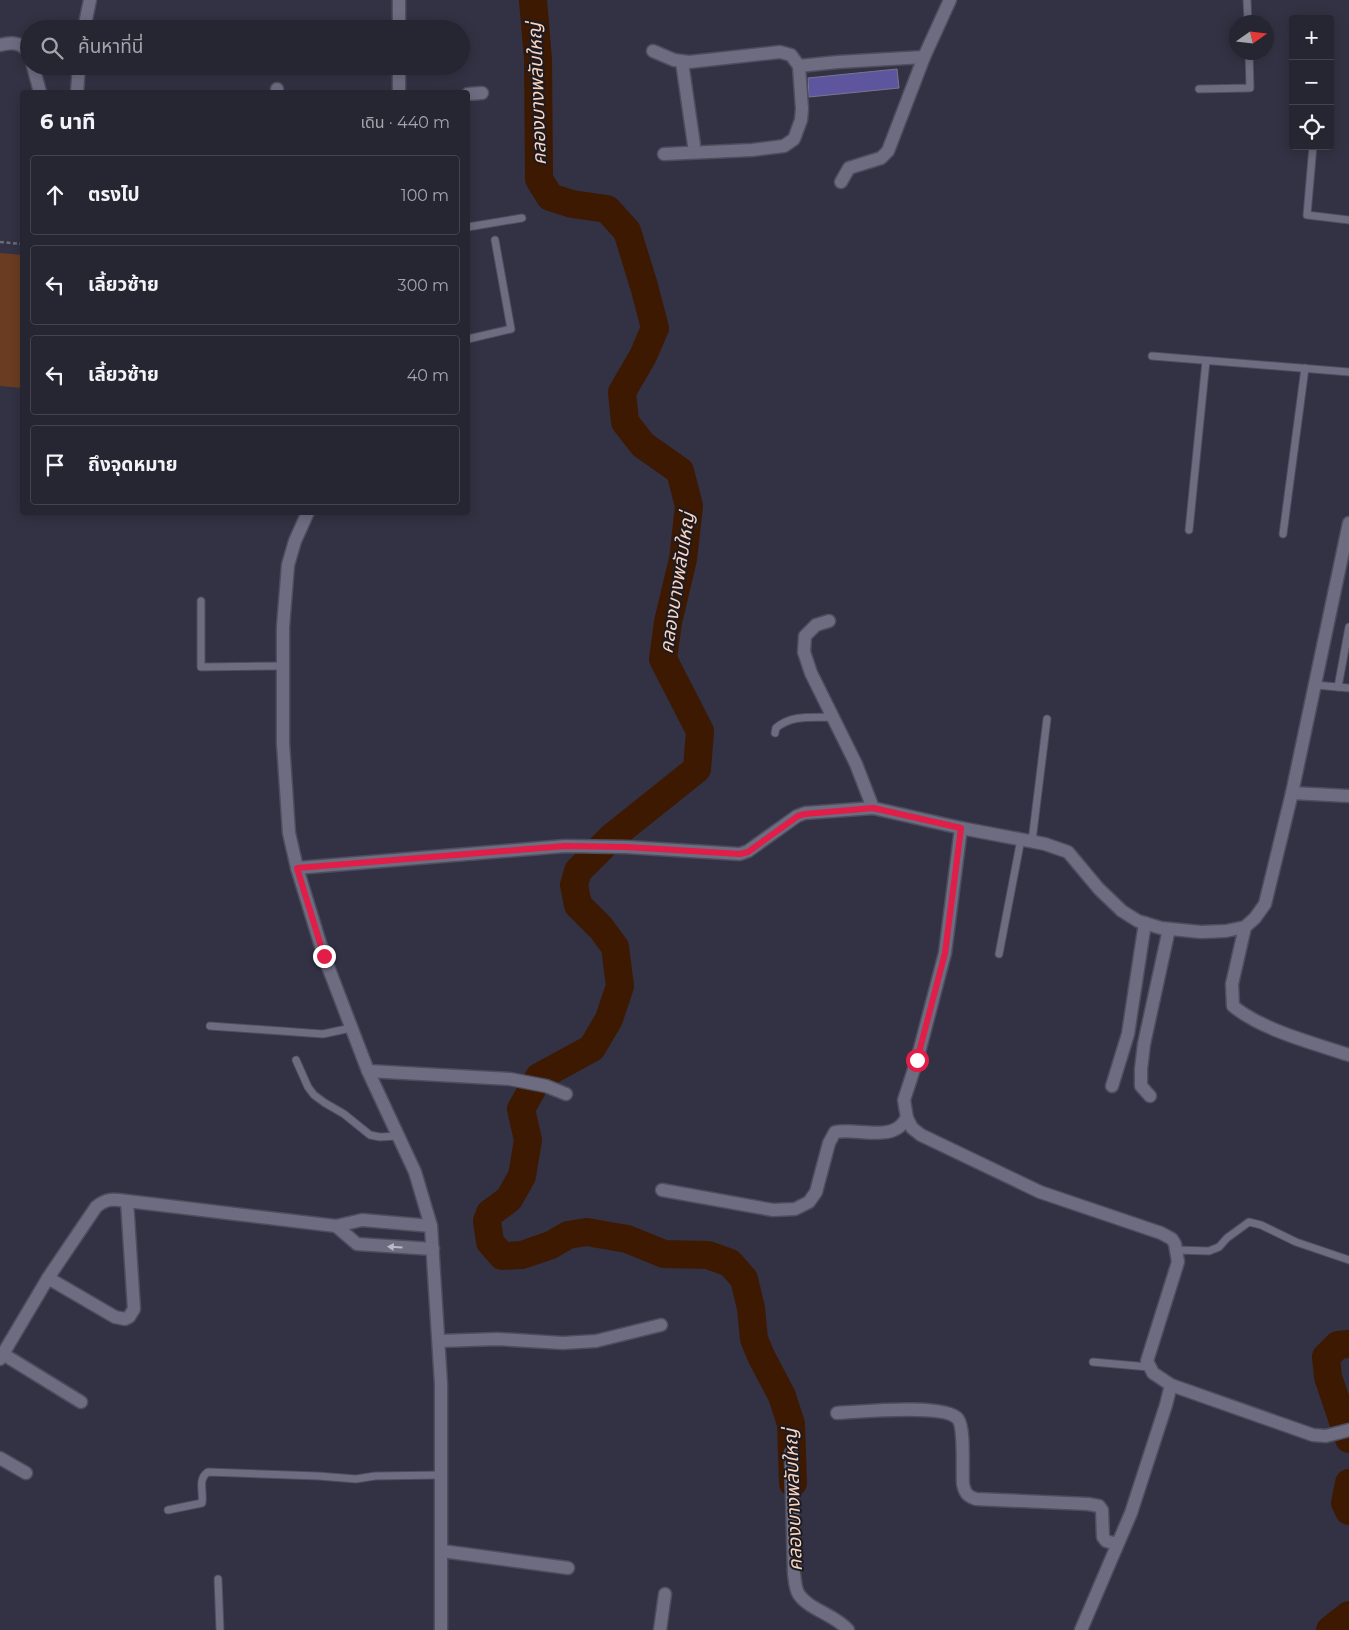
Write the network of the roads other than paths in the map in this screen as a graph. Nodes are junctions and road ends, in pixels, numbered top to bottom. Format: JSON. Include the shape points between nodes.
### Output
{"nodes":[{"id":1,"x":90,"y":0,"type":"edge"},
{"id":2,"x":399,"y":0,"type":"edge"},
{"id":3,"x":950,"y":0,"type":"edge"},
{"id":4,"x":1247,"y":0,"type":"edge"},
{"id":5,"x":1248,"y":15,"type":"edge"},
{"id":6,"x":86,"y":20,"type":"edge"},
{"id":7,"x":399,"y":20,"type":"edge"},
{"id":8,"x":0,"y":45,"type":"edge"},
{"id":9,"x":20,"y":45,"type":"edge"},
{"id":10,"x":653,"y":51,"type":"dead end"},
{"id":11,"x":924,"y":57,"type":"junction"},
{"id":12,"x":1249,"y":60,"type":"edge"},
{"id":13,"x":682,"y":62,"type":"junction"},
{"id":14,"x":799,"y":66,"type":"junction"},
{"id":15,"x":35,"y":75,"type":"edge"},
{"id":16,"x":78,"y":75,"type":"edge"},
{"id":17,"x":399,"y":75,"type":"edge"},
{"id":18,"x":1199,"y":89,"type":"dead end"},
{"id":19,"x":39,"y":90,"type":"edge"},
{"id":20,"x":77,"y":90,"type":"edge"},
{"id":21,"x":398,"y":90,"type":"edge"},
{"id":22,"x":482,"y":93,"type":"dead end"},
{"id":23,"x":470,"y":94,"type":"edge"},
{"id":24,"x":694,"y":145,"type":"dead end"},
{"id":25,"x":1313,"y":150,"type":"edge"},
{"id":26,"x":664,"y":154,"type":"dead end"},
{"id":27,"x":841,"y":182,"type":"dead end"},
{"id":28,"x":522,"y":218,"type":"dead end"},
{"id":29,"x":1349,"y":220,"type":"edge"},
{"id":30,"x":470,"y":228,"type":"edge"},
{"id":31,"x":495,"y":240,"type":"dead end"},
{"id":32,"x":470,"y":339,"type":"edge"},
{"id":33,"x":1152,"y":356,"type":"dead end"},
{"id":34,"x":1206,"y":361,"type":"junction"},
{"id":35,"x":1305,"y":368,"type":"junction"},
{"id":36,"x":1349,"y":372,"type":"edge"},
{"id":37,"x":307,"y":515,"type":"edge"},
{"id":38,"x":1349,"y":522,"type":"edge"},
{"id":39,"x":1189,"y":530,"type":"dead end"},
{"id":40,"x":1283,"y":534,"type":"dead end"},
{"id":41,"x":200,"y":601,"type":"dead end"},
{"id":42,"x":829,"y":621,"type":"dead end"},
{"id":43,"x":1349,"y":627,"type":"edge"},
{"id":44,"x":283,"y":666,"type":"junction"},
{"id":45,"x":1315,"y":685,"type":"junction"},
{"id":46,"x":1338,"y":687,"type":"junction"},
{"id":47,"x":1349,"y":688,"type":"edge"},
{"id":48,"x":833,"y":717,"type":"junction"},
{"id":49,"x":1047,"y":719,"type":"dead end"},
{"id":50,"x":775,"y":733,"type":"dead end"},
{"id":51,"x":1292,"y":793,"type":"junction"},
{"id":52,"x":1349,"y":796,"type":"edge"},
{"id":53,"x":873,"y":808,"type":"junction"},
{"id":54,"x":961,"y":828,"type":"junction"},
{"id":55,"x":1026,"y":840,"type":"junction"},
{"id":56,"x":297,"y":868,"type":"junction"},
{"id":57,"x":1145,"y":923,"type":"junction"},
{"id":58,"x":1245,"y":926,"type":"junction"},
{"id":59,"x":1169,"y":929,"type":"junction"},
{"id":60,"x":999,"y":954,"type":"dead end"},
{"id":61,"x":210,"y":1026,"type":"dead end"},
{"id":62,"x":351,"y":1028,"type":"junction"},
{"id":63,"x":1349,"y":1055,"type":"edge"},
{"id":64,"x":296,"y":1060,"type":"dead end"},
{"id":65,"x":368,"y":1071,"type":"junction"},
{"id":66,"x":1112,"y":1086,"type":"dead end"},
{"id":67,"x":566,"y":1094,"type":"dead end"},
{"id":68,"x":1150,"y":1096,"type":"dead end"},
{"id":69,"x":907,"y":1118,"type":"junction"},
{"id":70,"x":398,"y":1136,"type":"junction"},
{"id":71,"x":662,"y":1190,"type":"dead end"},
{"id":72,"x":127,"y":1202,"type":"junction"},
{"id":73,"x":336,"y":1226,"type":"junction"},
{"id":74,"x":431,"y":1226,"type":"junction"},
{"id":75,"x":433,"y":1249,"type":"junction"},
{"id":76,"x":1176,"y":1250,"type":"junction"},
{"id":77,"x":1349,"y":1260,"type":"edge"},
{"id":78,"x":48,"y":1278,"type":"junction"},
{"id":79,"x":661,"y":1325,"type":"dead end"},
{"id":80,"x":439,"y":1341,"type":"junction"},
{"id":81,"x":1,"y":1356,"type":"edge"},
{"id":82,"x":1093,"y":1362,"type":"dead end"},
{"id":83,"x":1149,"y":1367,"type":"junction"},
{"id":84,"x":1171,"y":1385,"type":"junction"},
{"id":85,"x":81,"y":1402,"type":"dead end"},
{"id":86,"x":837,"y":1414,"type":"dead end"},
{"id":87,"x":1349,"y":1430,"type":"edge"},
{"id":88,"x":791,"y":1453,"type":"dead end"},
{"id":89,"x":0,"y":1458,"type":"edge"},
{"id":90,"x":26,"y":1473,"type":"dead end"},
{"id":91,"x":442,"y":1475,"type":"junction"},
{"id":92,"x":168,"y":1510,"type":"dead end"},
{"id":93,"x":1118,"y":1544,"type":"junction"},
{"id":94,"x":442,"y":1551,"type":"junction"},
{"id":95,"x":568,"y":1568,"type":"dead end"},
{"id":96,"x":218,"y":1579,"type":"dead end"},
{"id":97,"x":665,"y":1594,"type":"dead end"},
{"id":98,"x":220,"y":1630,"type":"edge"},
{"id":99,"x":441,"y":1630,"type":"edge"},
{"id":100,"x":660,"y":1630,"type":"edge"},
{"id":101,"x":848,"y":1630,"type":"edge"},
{"id":102,"x":1081,"y":1630,"type":"edge"}],
"edges":[{"from":1,"to":6,"type":"street"},
{"from":2,"to":7,"type":"street"},
{"from":3,"to":11,"type":"street"},
{"from":4,"to":5,"type":"lane"},
{"from":8,"to":9,"type":"street","via":[[10,42]]},
{"from":10,"to":13,"type":"street"},
{"from":11,"to":14,"type":"street"},
{"from":11,"to":27,"type":"street","via":[[888,151],[881,158],[849,168]]},
{"from":12,"to":18,"type":"lane","via":[[1250,88]]},
{"from":13,"to":14,"type":"street","via":[[780,52],[792,54]]},
{"from":13,"to":24,"type":"street"},
{"from":14,"to":26,"type":"street","via":[[801,120],[794,139],[784,146]]},
{"from":15,"to":19,"type":"street"},
{"from":16,"to":20,"type":"street"},
{"from":17,"to":21,"type":"street"},
{"from":22,"to":23,"type":"street"},
{"from":25,"to":29,"type":"lane","via":[[1307,215]]},
{"from":28,"to":30,"type":"lane"},
{"from":31,"to":32,"type":"lane","via":[[511,329]]},
{"from":33,"to":34,"type":"lane"},
{"from":34,"to":35,"type":"lane"},
{"from":34,"to":39,"type":"lane"},
{"from":35,"to":36,"type":"lane"},
{"from":35,"to":40,"type":"lane"},
{"from":37,"to":44,"type":"street","via":[[288,565]]},
{"from":38,"to":45,"type":"street"},
{"from":41,"to":44,"type":"lane","via":[[201,668]]},
{"from":42,"to":48,"type":"street","via":[[816,625],[805,636],[804,652]]},
{"from":43,"to":46,"type":"lane"},
{"from":44,"to":56,"type":"street","via":[[284,763],[289,833]]},
{"from":45,"to":46,"type":"lane"},
{"from":45,"to":51,"type":"street"},
{"from":46,"to":47,"type":"lane"},
{"from":48,"to":50,"type":"lane","via":[[795,718],[781,724]]},
{"from":48,"to":53,"type":"street"},
{"from":49,"to":55,"type":"lane"},
{"from":51,"to":52,"type":"street"},
{"from":51,"to":58,"type":"street","via":[[1265,904]]},
{"from":53,"to":54,"type":"street"},
{"from":53,"to":56,"type":"street","via":[[798,816],[748,852],[740,854],[565,846]]},
{"from":54,"to":55,"type":"street"},
{"from":54,"to":69,"type":"street","via":[[945,953],[904,1100]]},
{"from":55,"to":57,"type":"street","via":[[1068,852],[1122,911]]},
{"from":55,"to":60,"type":"lane"},
{"from":56,"to":62,"type":"street","via":[[324,956]]},
{"from":57,"to":59,"type":"street"},
{"from":57,"to":66,"type":"street","via":[[1128,1034]]},
{"from":58,"to":59,"type":"street","via":[[1210,932]]},
{"from":58,"to":63,"type":"street","via":[[1232,984],[1233,1006],[1272,1028]]},
{"from":59,"to":68,"type":"street","via":[[1142,1061],[1141,1083]]},
{"from":61,"to":62,"type":"lane","via":[[323,1034]]},
{"from":62,"to":65,"type":"street"},
{"from":64,"to":70,"type":"lane","via":[[314,1095],[370,1135]]},
{"from":65,"to":67,"type":"street","via":[[510,1079],[546,1086]]},
{"from":65,"to":70,"type":"street"},
{"from":69,"to":71,"type":"street","via":[[899,1127],[887,1132],[834,1132],[816,1192],[809,1202],[795,1209],[773,1210]]},
{"from":69,"to":76,"type":"street","via":[[921,1135],[1040,1192],[1161,1233],[1172,1239]]},
{"from":70,"to":74,"type":"street","via":[[414,1172]]},
{"from":72,"to":73,"type":"street"},
{"from":72,"to":78,"type":"street","via":[[112,1198],[96,1207]]},
{"from":72,"to":78,"type":"street","via":[[134,1309],[129,1317],[115,1317]]},
{"from":73,"to":74,"type":"street","via":[[362,1220]]},
{"from":75,"to":73,"type":"street","one_way":true,"via":[[357,1244]]},
{"from":74,"to":75,"type":"street"},
{"from":75,"to":80,"type":"street"},
{"from":76,"to":77,"type":"lane","via":[[1209,1251],[1219,1247],[1249,1222]]},
{"from":76,"to":83,"type":"street","via":[[1178,1262],[1147,1361]]},
{"from":78,"to":81,"type":"street"},
{"from":79,"to":80,"type":"street","via":[[596,1341]]},
{"from":80,"to":91,"type":"street"},
{"from":81,"to":85,"type":"street"},
{"from":82,"to":83,"type":"lane"},
{"from":83,"to":84,"type":"street"},
{"from":84,"to":87,"type":"street","via":[[1313,1435],[1326,1436]]},
{"from":84,"to":93,"type":"street","via":[[1131,1513]]},
{"from":86,"to":93,"type":"street","via":[[929,1409],[948,1413],[958,1419],[962,1428],[963,1484],[969,1497],[1099,1506],[1103,1537]]},
{"from":88,"to":101,"type":"street","via":[[797,1592]]},
{"from":89,"to":90,"type":"street"},
{"from":91,"to":92,"type":"lane","via":[[356,1479],[208,1472],[202,1480],[202,1503]]},
{"from":91,"to":94,"type":"street"},
{"from":93,"to":102,"type":"street"},
{"from":94,"to":95,"type":"street"},
{"from":94,"to":99,"type":"street"},
{"from":96,"to":98,"type":"lane"},
{"from":97,"to":100,"type":"street"}]}
